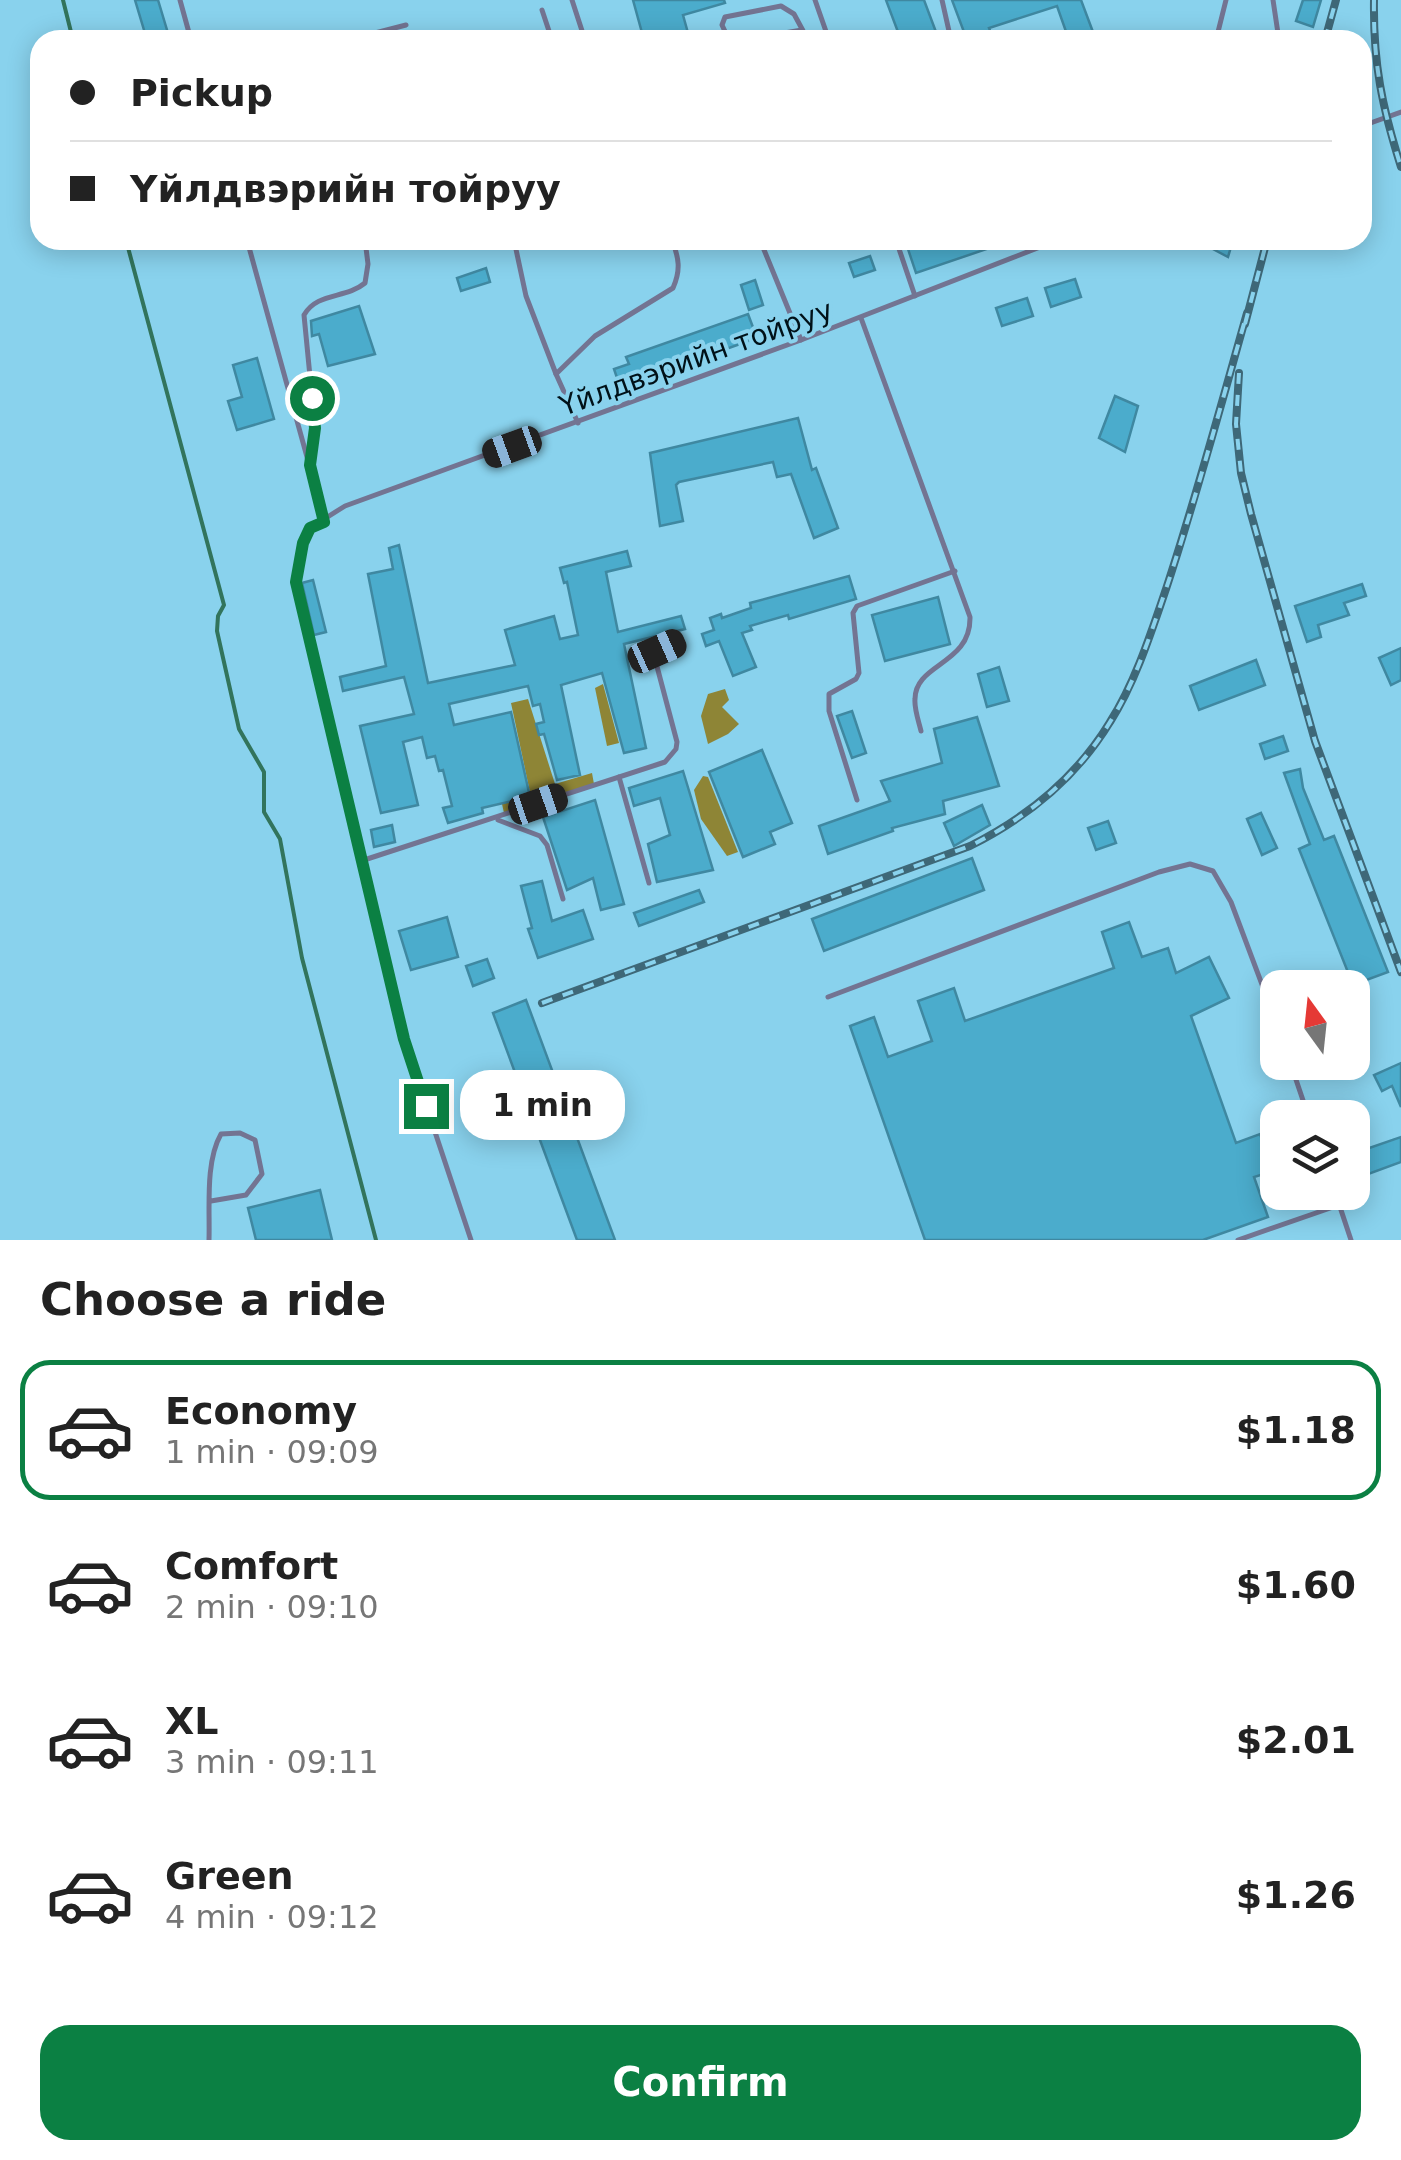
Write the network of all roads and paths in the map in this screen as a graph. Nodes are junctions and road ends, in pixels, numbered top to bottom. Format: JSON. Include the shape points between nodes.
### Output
{"nodes":[{"id":1,"x":180,"y":0,"type":"edge"},
{"id":2,"x":572,"y":0,"type":"edge"},
{"id":3,"x":815,"y":0,"type":"edge"},
{"id":4,"x":942,"y":0,"type":"edge"},
{"id":5,"x":1226,"y":0,"type":"edge"},
{"id":6,"x":1273,"y":0,"type":"edge"},
{"id":7,"x":542,"y":10,"type":"dead end"},
{"id":8,"x":406,"y":25,"type":"dead end"},
{"id":9,"x":189,"y":30,"type":"edge"},
{"id":10,"x":387,"y":30,"type":"edge"},
{"id":11,"x":549,"y":30,"type":"edge"},
{"id":12,"x":582,"y":30,"type":"edge"},
{"id":13,"x":724,"y":30,"type":"edge"},
{"id":14,"x":802,"y":30,"type":"edge"},
{"id":15,"x":826,"y":30,"type":"edge"},
{"id":16,"x":949,"y":30,"type":"edge"},
{"id":17,"x":1218,"y":30,"type":"edge"},
{"id":18,"x":1278,"y":30,"type":"edge"},
{"id":19,"x":1401,"y":112,"type":"edge"},
{"id":20,"x":1372,"y":122,"type":"edge"},
{"id":21,"x":250,"y":250,"type":"edge"},
{"id":22,"x":366,"y":250,"type":"edge"},
{"id":23,"x":516,"y":250,"type":"edge"},
{"id":24,"x":676,"y":250,"type":"edge"},
{"id":25,"x":764,"y":250,"type":"edge"},
{"id":26,"x":899,"y":250,"type":"edge"},
{"id":27,"x":1032,"y":250,"type":"edge"},
{"id":28,"x":914,"y":296,"type":"junction"},
{"id":29,"x":861,"y":318,"type":"junction"},
{"id":30,"x":802,"y":340,"type":"junction"},
{"id":31,"x":556,"y":374,"type":"junction"},
{"id":32,"x":578,"y":423,"type":"junction"},
{"id":33,"x":310,"y":465,"type":"junction"},
{"id":34,"x":324,"y":522,"type":"junction"},
{"id":35,"x":954,"y":571,"type":"junction"},
{"id":36,"x":680,"y":641,"type":"dead end"},
{"id":37,"x":921,"y":731,"type":"dead end"},
{"id":38,"x":618,"y":777,"type":"junction"},
{"id":39,"x":857,"y":800,"type":"dead end"},
{"id":40,"x":495,"y":819,"type":"junction"},
{"id":41,"x":361,"y":860,"type":"junction"},
{"id":42,"x":649,"y":883,"type":"dead end"},
{"id":43,"x":563,"y":899,"type":"dead end"},
{"id":44,"x":1260,"y":979,"type":"edge"},
{"id":45,"x":828,"y":997,"type":"dead end"},
{"id":46,"x":210,"y":1201,"type":"junction"},
{"id":47,"x":1322,"y":1210,"type":"edge"},
{"id":48,"x":1341,"y":1210,"type":"edge"},
{"id":49,"x":209,"y":1240,"type":"edge"},
{"id":50,"x":471,"y":1240,"type":"edge"},
{"id":51,"x":1238,"y":1240,"type":"edge"},
{"id":52,"x":1351,"y":1240,"type":"edge"}],
"edges":[{"from":1,"to":9,"type":"lane"},
{"from":2,"to":12,"type":"lane"},
{"from":3,"to":15,"type":"lane"},
{"from":4,"to":16,"type":"lane"},
{"from":5,"to":17,"type":"lane"},
{"from":6,"to":18,"type":"lane"},
{"from":7,"to":11,"type":"lane"},
{"from":8,"to":10,"type":"lane"},
{"from":13,"to":14,"type":"lane","via":[[725,17],[781,6]]},
{"from":19,"to":20,"type":"lane"},
{"from":21,"to":33,"type":"lane"},
{"from":22,"to":33,"type":"lane","via":[[365,283],[315,302],[304,316],[315,428]]},
{"from":23,"to":31,"type":"lane"},
{"from":24,"to":31,"type":"lane","via":[[679,275],[673,288],[594,336]]},
{"from":25,"to":30,"type":"lane"},
{"from":26,"to":28,"type":"lane"},
{"from":27,"to":28,"type":"lane","name":"Үйлдвэрийн тойруу"},
{"from":28,"to":29,"type":"lane","name":"Үйлдвэрийн тойруу"},
{"from":29,"to":30,"type":"lane","name":"Үйлдвэрийн тойруу"},
{"from":29,"to":35,"type":"lane"},
{"from":30,"to":32,"type":"lane","name":"Үйлдвэрийн тойруу"},
{"from":31,"to":32,"type":"lane"},
{"from":32,"to":34,"type":"lane","name":"Үйлдвэрийн тойруу","via":[[345,506]]},
{"from":33,"to":34,"type":"lane"},
{"from":34,"to":41,"type":"lane","name":"Үйлдвэрийн тойруу","via":[[310,528],[296,582]]},
{"from":35,"to":37,"type":"lane","via":[[970,634],[917,689]]},
{"from":35,"to":39,"type":"lane","via":[[853,613],[859,674],[829,694],[829,711]]},
{"from":36,"to":38,"type":"lane","via":[[654,658],[676,749],[665,762]]},
{"from":38,"to":40,"type":"lane"},
{"from":38,"to":42,"type":"lane"},
{"from":40,"to":41,"type":"lane"},
{"from":40,"to":43,"type":"lane","via":[[540,836]]},
{"from":41,"to":50,"type":"lane","name":"Үйлдвэрийн тойруу","via":[[404,1039]]},
{"from":44,"to":45,"type":"lane","via":[[1213,870],[1190,864]]},
{"from":46,"to":46,"type":"lane","via":[[221,1134],[255,1140],[262,1174],[246,1195]]},
{"from":46,"to":49,"type":"lane"},
{"from":47,"to":51,"type":"lane"},
{"from":48,"to":52,"type":"lane"}]}
